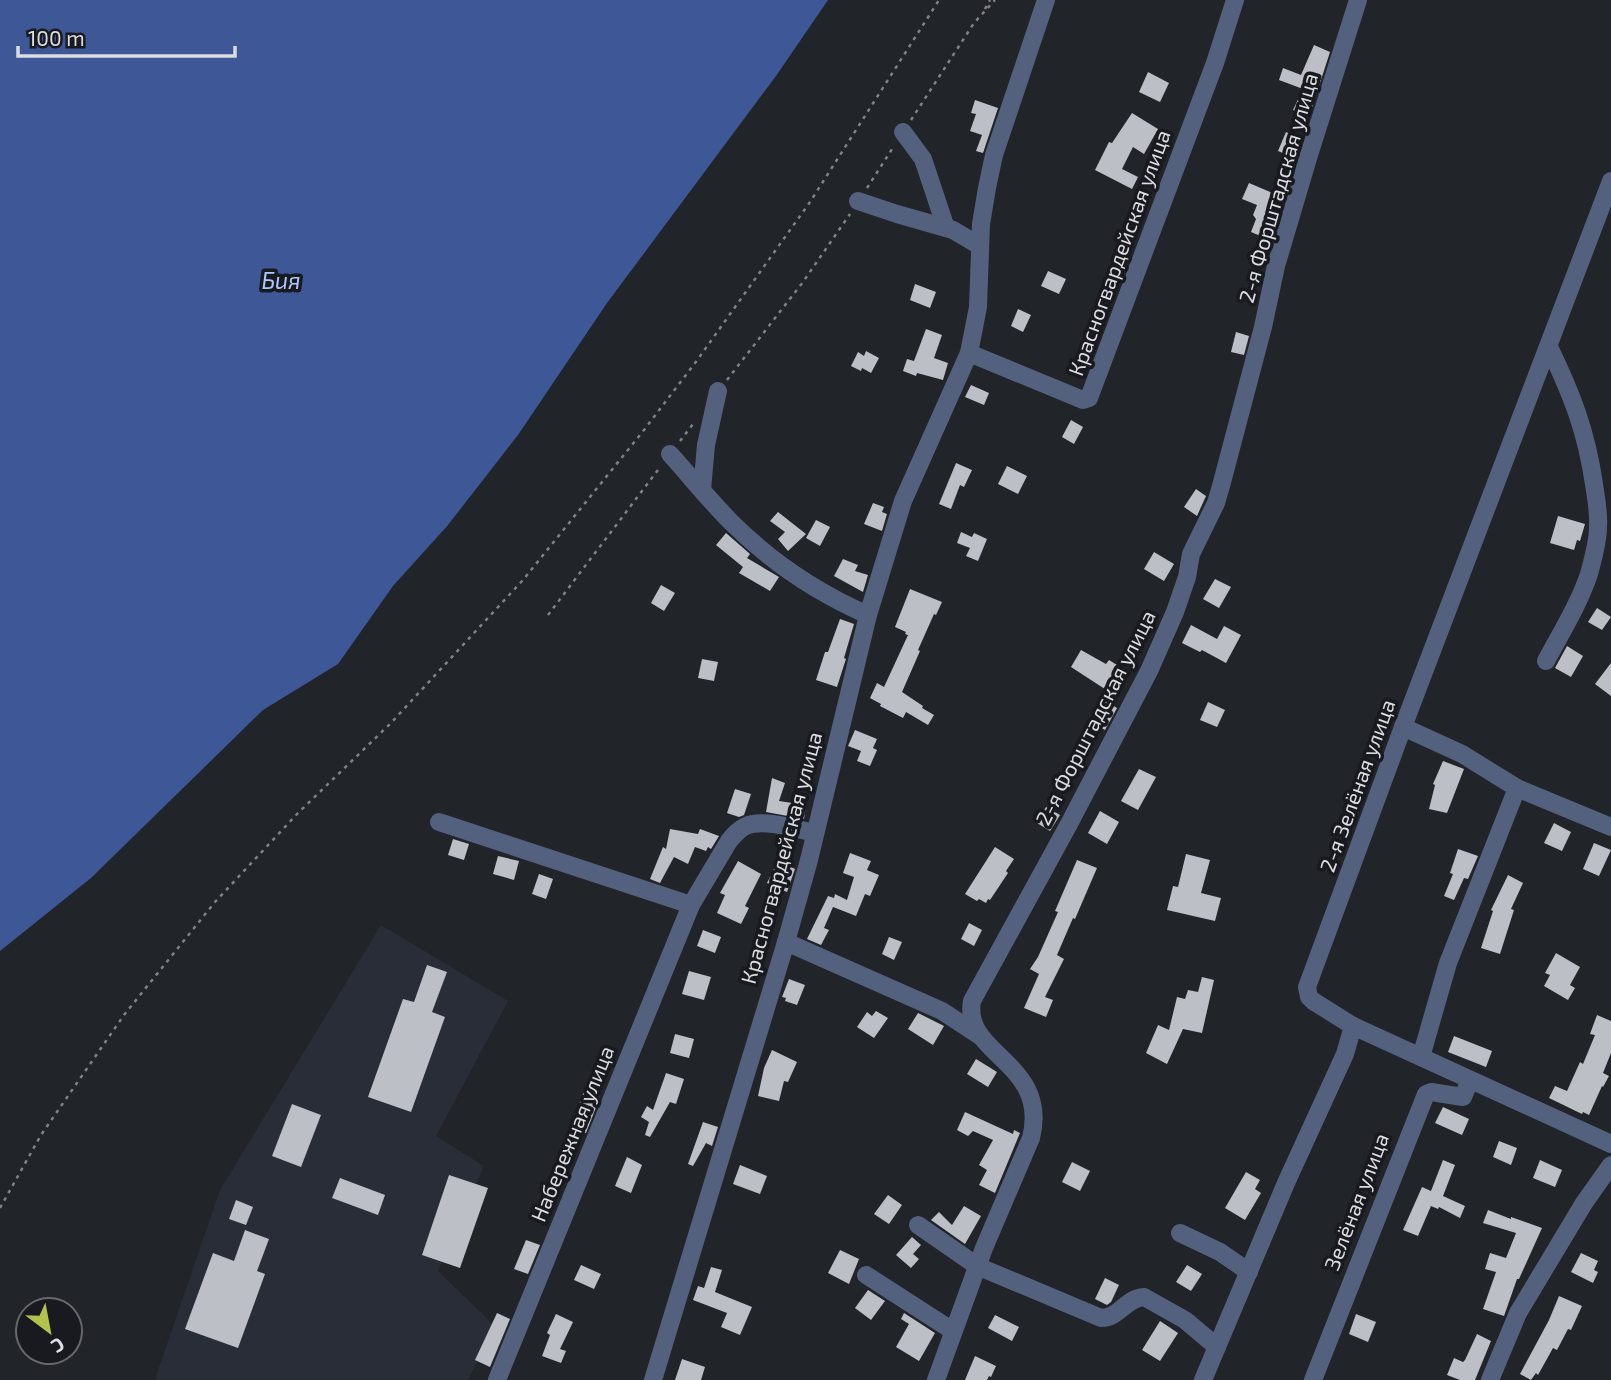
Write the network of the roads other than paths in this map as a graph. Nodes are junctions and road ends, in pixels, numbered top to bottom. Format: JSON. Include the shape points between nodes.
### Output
{"nodes":[{"id":1,"x":1046,"y":0,"type":"edge"},
{"id":2,"x":1235,"y":0,"type":"edge"},
{"id":3,"x":1358,"y":0,"type":"edge"},
{"id":4,"x":903,"y":132,"type":"road end"},
{"id":5,"x":1611,"y":181,"type":"edge"},
{"id":6,"x":858,"y":201,"type":"road end"},
{"id":7,"x":946,"y":228,"type":"junction"},
{"id":8,"x":980,"y":246,"type":"junction"},
{"id":9,"x":1549,"y":347,"type":"junction"},
{"id":10,"x":969,"y":353,"type":"junction"},
{"id":11,"x":719,"y":391,"type":"road end"},
{"id":12,"x":670,"y":454,"type":"road end"},
{"id":13,"x":702,"y":490,"type":"junction"},
{"id":14,"x":1604,"y":510,"type":"edge"},
{"id":15,"x":867,"y":615,"type":"junction"},
{"id":16,"x":1546,"y":661,"type":"dead end"},
{"id":17,"x":1403,"y":727,"type":"junction"},
{"id":18,"x":1517,"y":788,"type":"junction"},
{"id":19,"x":439,"y":822,"type":"dead end"},
{"id":20,"x":1611,"y":827,"type":"edge"},
{"id":21,"x":814,"y":833,"type":"junction"},
{"id":22,"x":691,"y":905,"type":"junction"},
{"id":23,"x":786,"y":942,"type":"junction"},
{"id":24,"x":1353,"y":1026,"type":"junction"},
{"id":25,"x":980,"y":1036,"type":"junction"},
{"id":26,"x":1421,"y":1057,"type":"junction"},
{"id":27,"x":1470,"y":1080,"type":"junction"},
{"id":28,"x":1611,"y":1144,"type":"edge"},
{"id":29,"x":1610,"y":1170,"type":"edge"},
{"id":30,"x":918,"y":1226,"type":"dead end"},
{"id":31,"x":1180,"y":1233,"type":"dead end"},
{"id":32,"x":977,"y":1266,"type":"junction"},
{"id":33,"x":1249,"y":1272,"type":"junction"},
{"id":34,"x":866,"y":1275,"type":"dead end"},
{"id":35,"x":953,"y":1331,"type":"junction"},
{"id":36,"x":1217,"y":1347,"type":"junction"},
{"id":37,"x":497,"y":1380,"type":"edge"},
{"id":38,"x":653,"y":1380,"type":"edge"},
{"id":39,"x":936,"y":1380,"type":"edge"},
{"id":40,"x":1203,"y":1380,"type":"edge"},
{"id":41,"x":1313,"y":1380,"type":"edge"},
{"id":42,"x":1490,"y":1380,"type":"edge"}],
"edges":[{"from":1,"to":8,"type":"street","name":"Красногвардейская улица","via":[[994,155]]},
{"from":2,"to":10,"type":"street","name":"Красногвардейская улица","via":[[1089,398],[1083,400]]},
{"from":3,"to":25,"type":"street","name":"2-я Форштадская улица","via":[[1276,267],[1216,503],[1191,554],[1175,612],[1149,671],[976,991],[971,1009]]},
{"from":4,"to":7,"type":"street","via":[[923,159]]},
{"from":5,"to":9,"type":"street","name":"2-я Зелёная улица"},
{"from":6,"to":7,"type":"street"},
{"from":7,"to":8,"type":"street"},
{"from":8,"to":10,"type":"street","name":"Красногвардейская улица","via":[[978,307]]},
{"from":9,"to":14,"type":"street","via":[[1580,417]]},
{"from":9,"to":17,"type":"street","name":"2-я Зелёная улица"},
{"from":10,"to":15,"type":"street","name":"Красногвардейская улица","via":[[903,501]]},
{"from":11,"to":13,"type":"street","via":[[706,445]]},
{"from":12,"to":13,"type":"street"},
{"from":13,"to":15,"type":"street","via":[[736,527],[805,582]]},
{"from":14,"to":16,"type":"street","via":[[1582,592]]},
{"from":15,"to":21,"type":"street","name":"Красногвардейская улица"},
{"from":17,"to":18,"type":"street","via":[[1462,754]]},
{"from":17,"to":24,"type":"street","name":"2-я Зелёная улица","via":[[1307,987],[1313,1002]]},
{"from":18,"to":20,"type":"street"},
{"from":18,"to":26,"type":"street","via":[[1448,963]]},
{"from":19,"to":22,"type":"street"},
{"from":21,"to":22,"type":"street","name":"Набережная улица","via":[[761,823],[745,826],[729,841]]},
{"from":21,"to":23,"type":"street","name":"Красногвардейская улица"},
{"from":22,"to":37,"type":"street","name":"Набережная улица"},
{"from":23,"to":25,"type":"street","via":[[942,1012]]},
{"from":23,"to":38,"type":"street","name":"Красногвардейская улица"},
{"from":24,"to":26,"type":"street","name":"2-я Зелёная улица"},
{"from":24,"to":33,"type":"street","via":[[1345,1054]]},
{"from":25,"to":32,"type":"street","via":[[1025,1084],[1034,1125]]},
{"from":26,"to":27,"type":"street","name":"2-я Зелёная улица"},
{"from":27,"to":28,"type":"street","name":"2-я Зелёная улица"},
{"from":27,"to":41,"type":"street","name":"Зелёная улица","via":[[1463,1097],[1426,1094]]},
{"from":29,"to":42,"type":"street","via":[[1584,1203],[1518,1313]]},
{"from":30,"to":32,"type":"street"},
{"from":31,"to":33,"type":"street"},
{"from":32,"to":35,"type":"street"},
{"from":32,"to":36,"type":"street","via":[[1101,1318],[1144,1297],[1185,1320]]},
{"from":33,"to":36,"type":"street"},
{"from":34,"to":35,"type":"street"},
{"from":35,"to":39,"type":"street"},
{"from":36,"to":40,"type":"street"}]}
